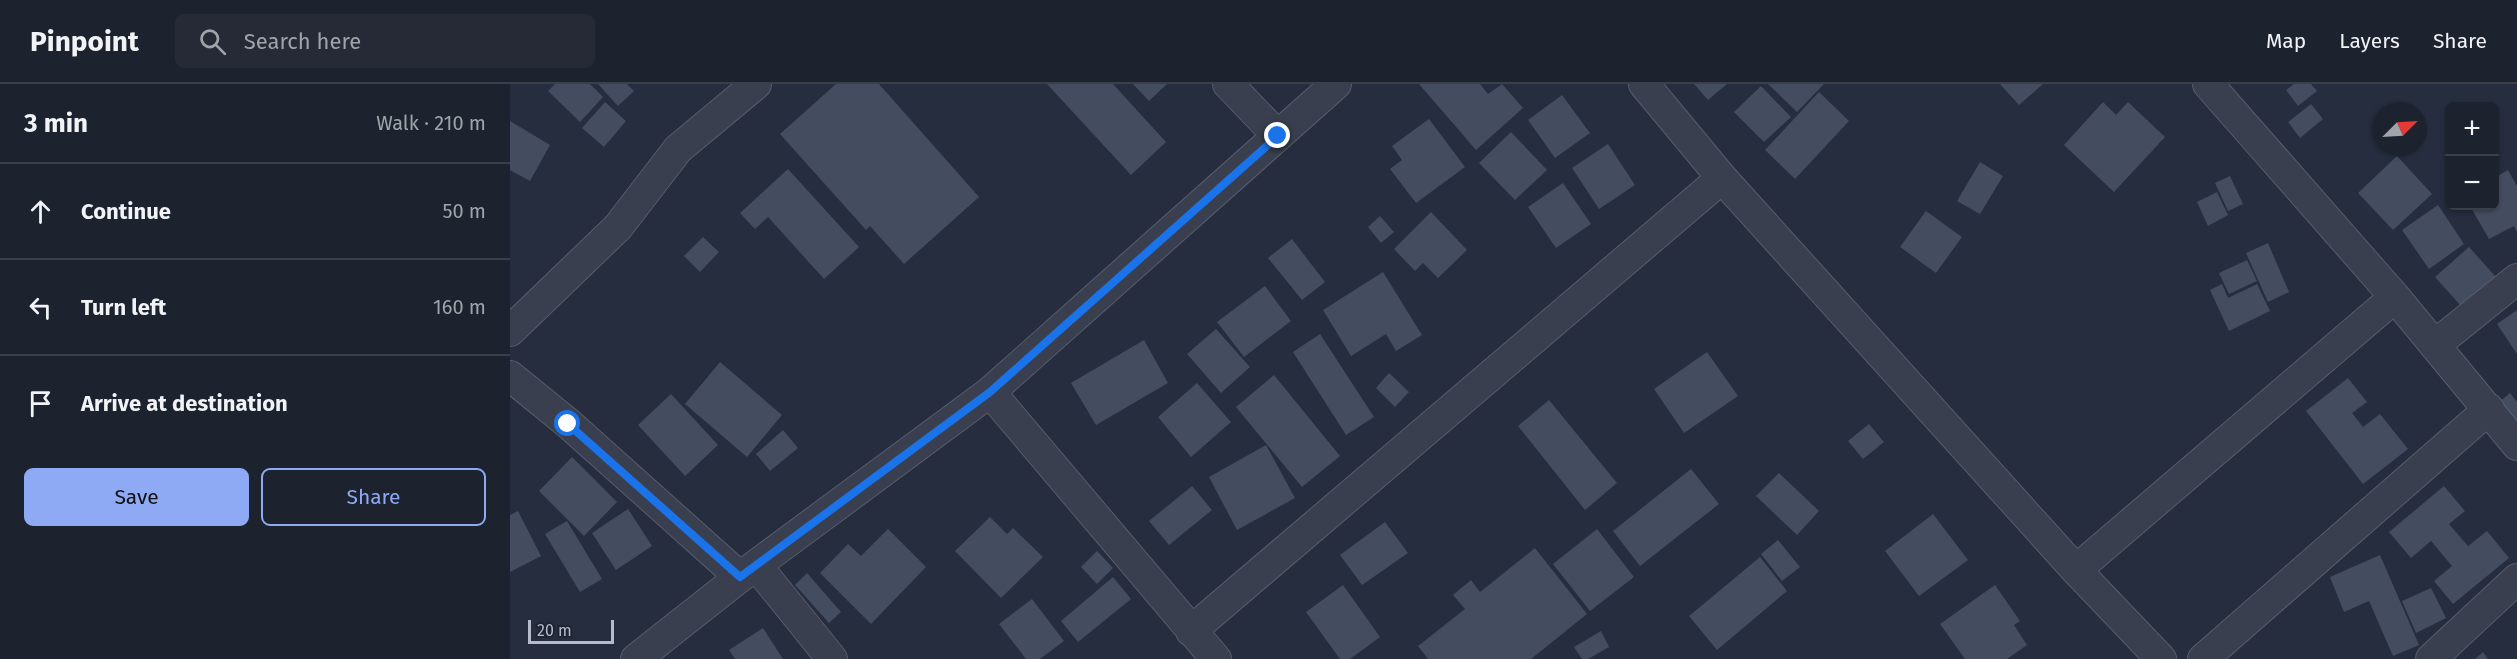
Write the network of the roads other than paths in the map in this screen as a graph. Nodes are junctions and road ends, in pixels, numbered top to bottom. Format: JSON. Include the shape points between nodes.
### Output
{"nodes":[{"id":1,"x":756,"y":84,"type":"edge"},
{"id":2,"x":1228,"y":84,"type":"edge"},
{"id":3,"x":1336,"y":84,"type":"edge"},
{"id":4,"x":1644,"y":84,"type":"edge"},
{"id":5,"x":2208,"y":84,"type":"edge"},
{"id":6,"x":1278,"y":136,"type":"junction"},
{"id":7,"x":1722,"y":178,"type":"junction"},
{"id":8,"x":2517,"y":279,"type":"edge"},
{"id":9,"x":2395,"y":297,"type":"junction"},
{"id":10,"x":510,"y":331,"type":"edge"},
{"id":11,"x":2435,"y":345,"type":"junction"},
{"id":12,"x":510,"y":376,"type":"edge"},
{"id":13,"x":990,"y":392,"type":"junction"},
{"id":14,"x":2489,"y":409,"type":"junction"},
{"id":15,"x":2517,"y":445,"type":"edge"},
{"id":16,"x":2076,"y":570,"type":"junction"},
{"id":17,"x":748,"y":571,"type":"junction"},
{"id":18,"x":2517,"y":579,"type":"edge"},
{"id":19,"x":1191,"y":631,"type":"junction"},
{"id":20,"x":636,"y":659,"type":"edge"},
{"id":21,"x":832,"y":659,"type":"edge"},
{"id":22,"x":1215,"y":659,"type":"edge"},
{"id":23,"x":2161,"y":659,"type":"edge"},
{"id":24,"x":2203,"y":659,"type":"edge"},
{"id":25,"x":2431,"y":659,"type":"edge"}],
"edges":[{"from":1,"to":10,"type":"street","via":[[678,149],[618,227]]},
{"from":2,"to":6,"type":"street"},
{"from":3,"to":6,"type":"street"},
{"from":4,"to":7,"type":"street"},
{"from":5,"to":9,"type":"street"},
{"from":6,"to":13,"type":"street"},
{"from":7,"to":16,"type":"street"},
{"from":7,"to":19,"type":"street"},
{"from":8,"to":11,"type":"street"},
{"from":9,"to":11,"type":"street"},
{"from":9,"to":16,"type":"street"},
{"from":11,"to":14,"type":"street"},
{"from":12,"to":17,"type":"street"},
{"from":13,"to":17,"type":"street"},
{"from":13,"to":19,"type":"street"},
{"from":14,"to":15,"type":"street"},
{"from":14,"to":24,"type":"street"},
{"from":16,"to":23,"type":"street"},
{"from":17,"to":20,"type":"street"},
{"from":17,"to":21,"type":"street"},
{"from":18,"to":25,"type":"street"},
{"from":19,"to":22,"type":"street"}]}
